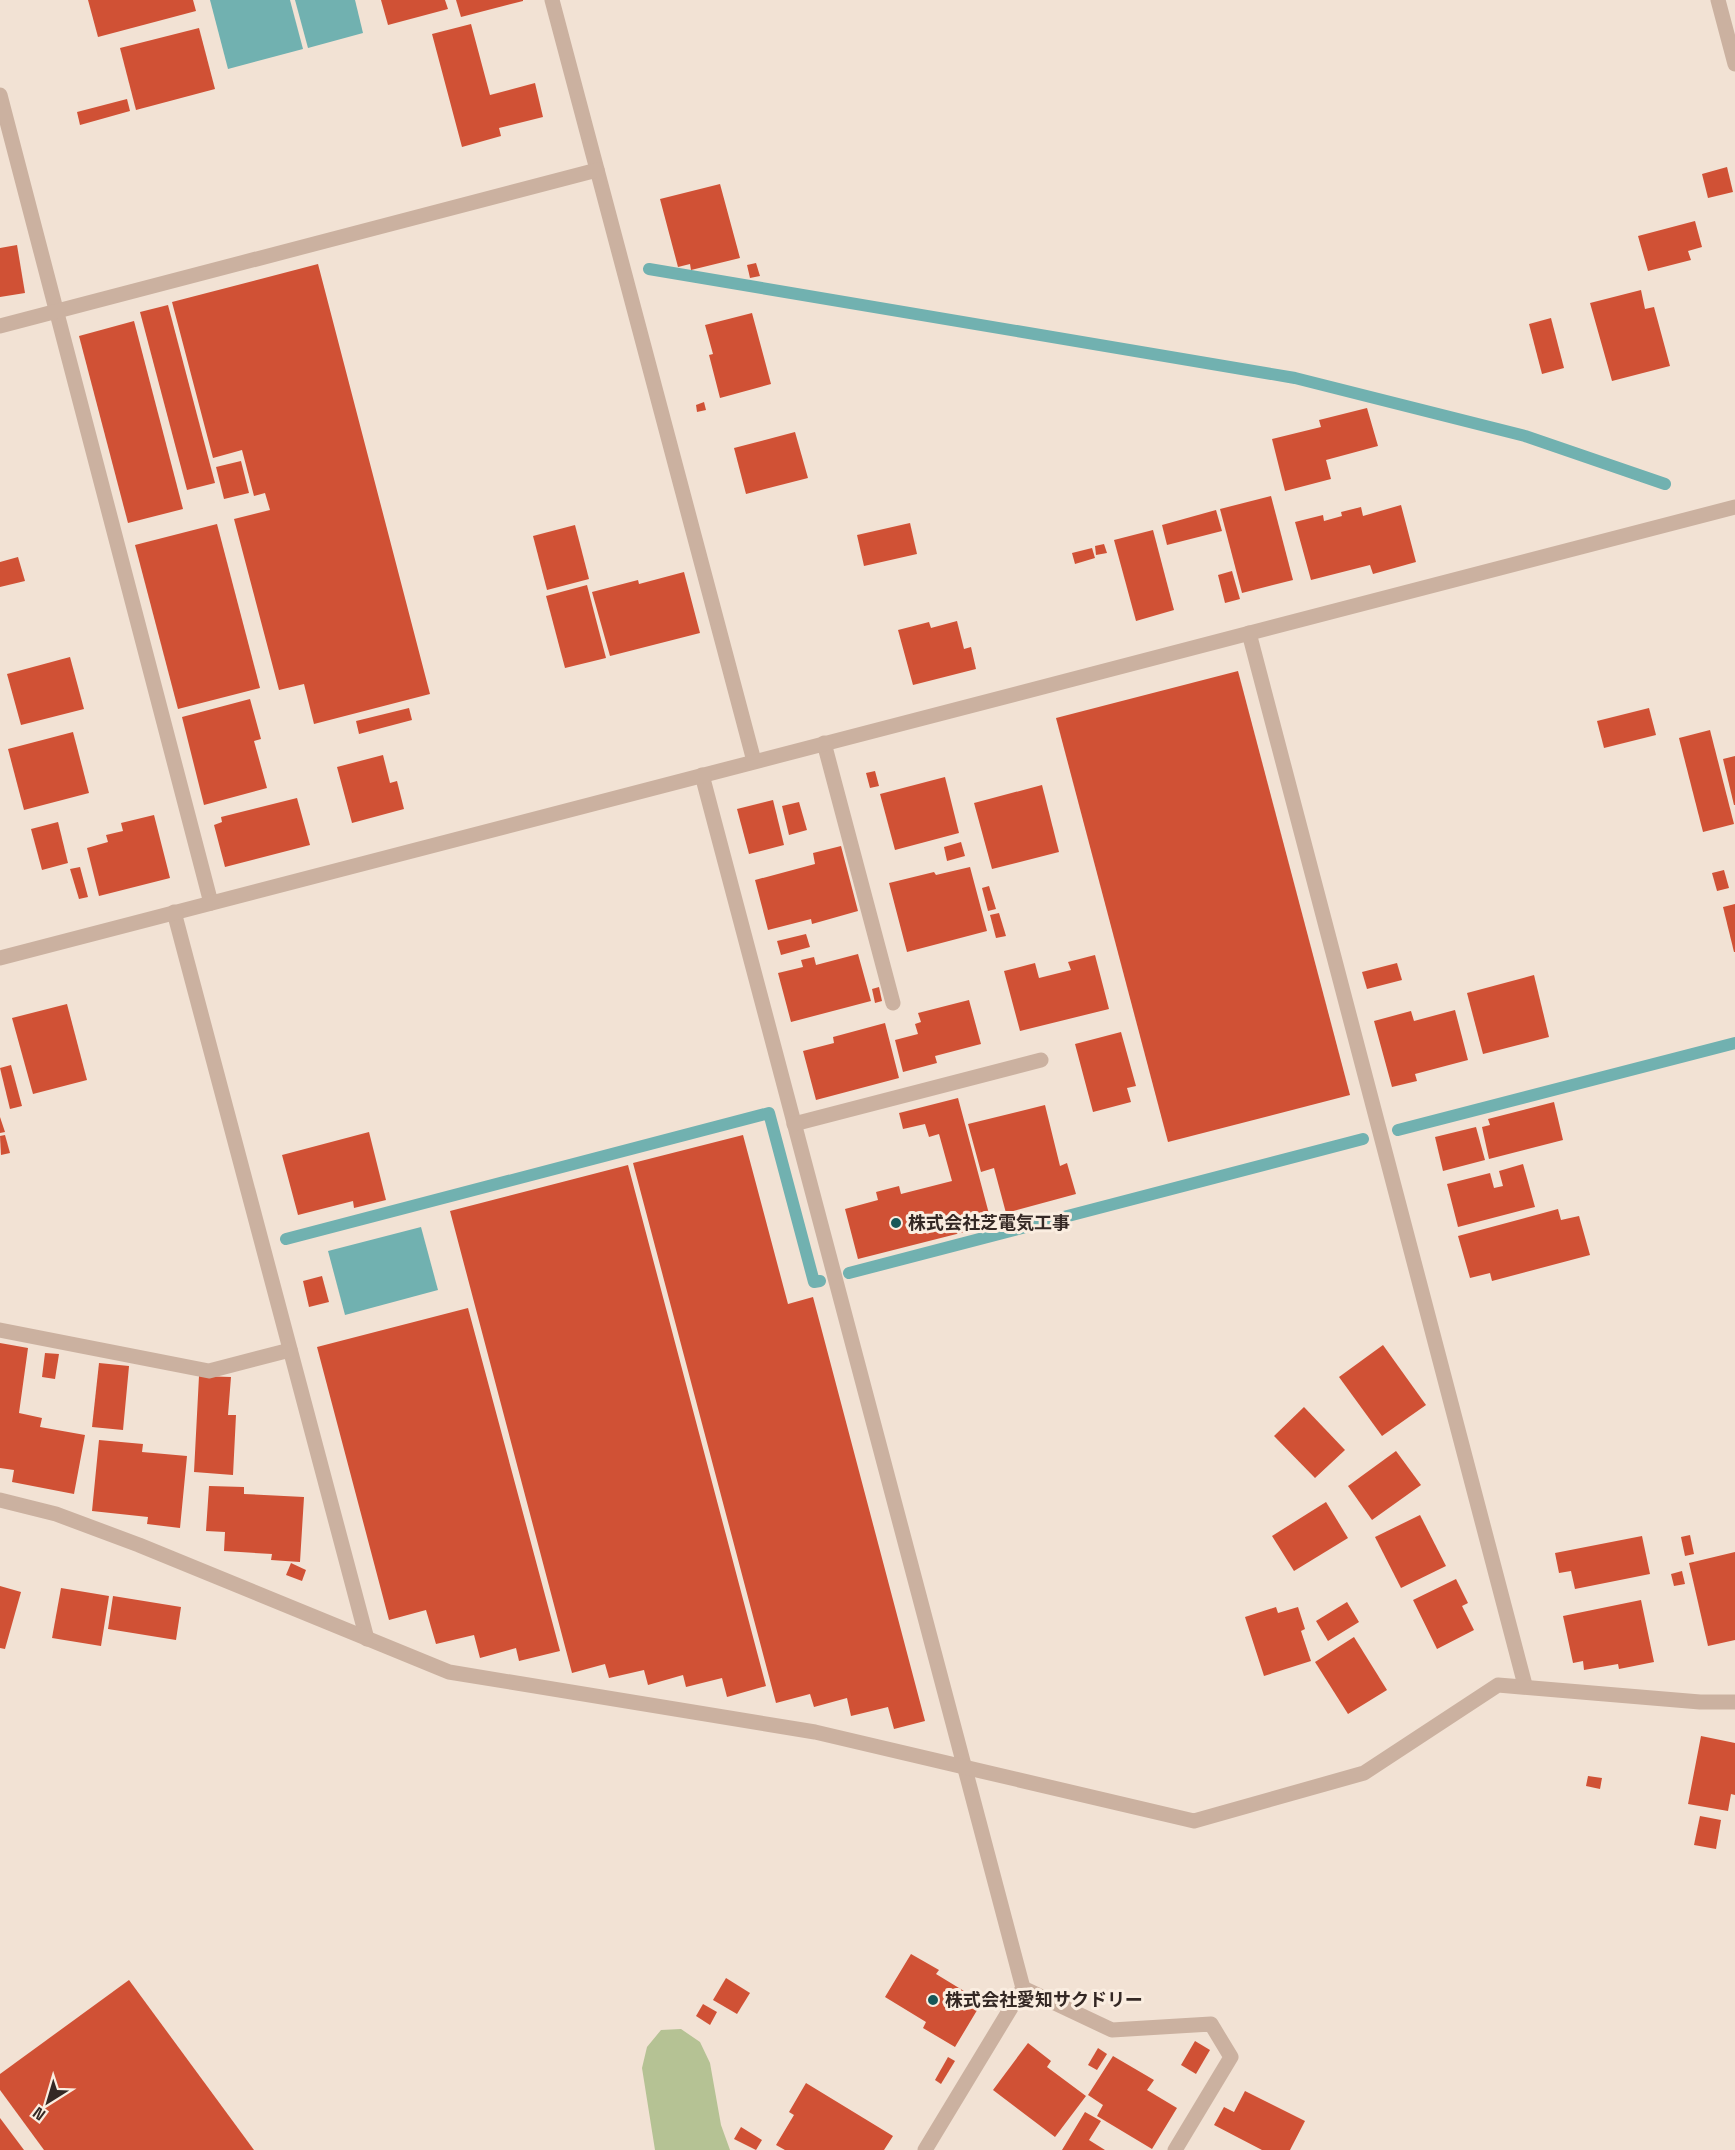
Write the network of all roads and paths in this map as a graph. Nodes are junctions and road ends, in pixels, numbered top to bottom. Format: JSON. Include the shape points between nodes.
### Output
{"nodes":[{"id":1,"x":552,"y":0,"type":"edge"},
{"id":2,"x":1718,"y":0,"type":"edge"},
{"id":3,"x":1735,"y":64,"type":"edge"},
{"id":4,"x":0,"y":95,"type":"edge"},
{"id":5,"x":597,"y":170,"type":"junction"},
{"id":6,"x":57,"y":311,"type":"junction"},
{"id":7,"x":0,"y":326,"type":"edge"},
{"id":8,"x":1735,"y":507,"type":"edge"},
{"id":9,"x":1249,"y":633,"type":"junction"},
{"id":10,"x":824,"y":743,"type":"junction"},
{"id":11,"x":754,"y":761,"type":"junction"},
{"id":12,"x":702,"y":775,"type":"junction"},
{"id":13,"x":211,"y":903,"type":"junction"},
{"id":14,"x":174,"y":912,"type":"junction"},
{"id":15,"x":0,"y":957,"type":"edge"},
{"id":16,"x":892,"y":1003,"type":"dead end"},
{"id":17,"x":1041,"y":1060,"type":"dead end"},
{"id":18,"x":794,"y":1124,"type":"junction"},
{"id":19,"x":0,"y":1330,"type":"edge"},
{"id":20,"x":291,"y":1350,"type":"junction"},
{"id":21,"x":0,"y":1500,"type":"edge"},
{"id":22,"x":367,"y":1639,"type":"junction"},
{"id":23,"x":1525,"y":1685,"type":"junction"},
{"id":24,"x":1735,"y":1702,"type":"edge"},
{"id":25,"x":965,"y":1767,"type":"junction"},
{"id":26,"x":1023,"y":1988,"type":"junction"},
{"id":27,"x":925,"y":2150,"type":"edge"},
{"id":28,"x":1175,"y":2150,"type":"edge"}],
"edges":[{"from":1,"to":5,"type":"street"},
{"from":2,"to":3,"type":"street"},
{"from":4,"to":6,"type":"street"},
{"from":5,"to":6,"type":"street"},
{"from":5,"to":11,"type":"street"},
{"from":6,"to":7,"type":"street"},
{"from":6,"to":13,"type":"street"},
{"from":8,"to":9,"type":"street"},
{"from":9,"to":10,"type":"street"},
{"from":9,"to":23,"type":"street"},
{"from":10,"to":11,"type":"street"},
{"from":10,"to":16,"type":"street"},
{"from":11,"to":12,"type":"street"},
{"from":12,"to":13,"type":"street"},
{"from":12,"to":18,"type":"street"},
{"from":13,"to":14,"type":"street"},
{"from":14,"to":15,"type":"street"},
{"from":14,"to":20,"type":"street"},
{"from":17,"to":18,"type":"street"},
{"from":18,"to":25,"type":"street"},
{"from":19,"to":20,"type":"street","via":[[209,1371]]},
{"from":20,"to":22,"type":"street"},
{"from":21,"to":22,"type":"street","via":[[56,1514],[140,1545]]},
{"from":22,"to":25,"type":"street","via":[[449,1672],[815,1732]]},
{"from":23,"to":24,"type":"street"},
{"from":23,"to":25,"type":"street","via":[[1498,1684],[1364,1773],[1194,1821]]},
{"from":25,"to":26,"type":"street"},
{"from":26,"to":27,"type":"street"},
{"from":26,"to":28,"type":"street","via":[[1112,2030],[1211,2024],[1231,2057]]}]}
